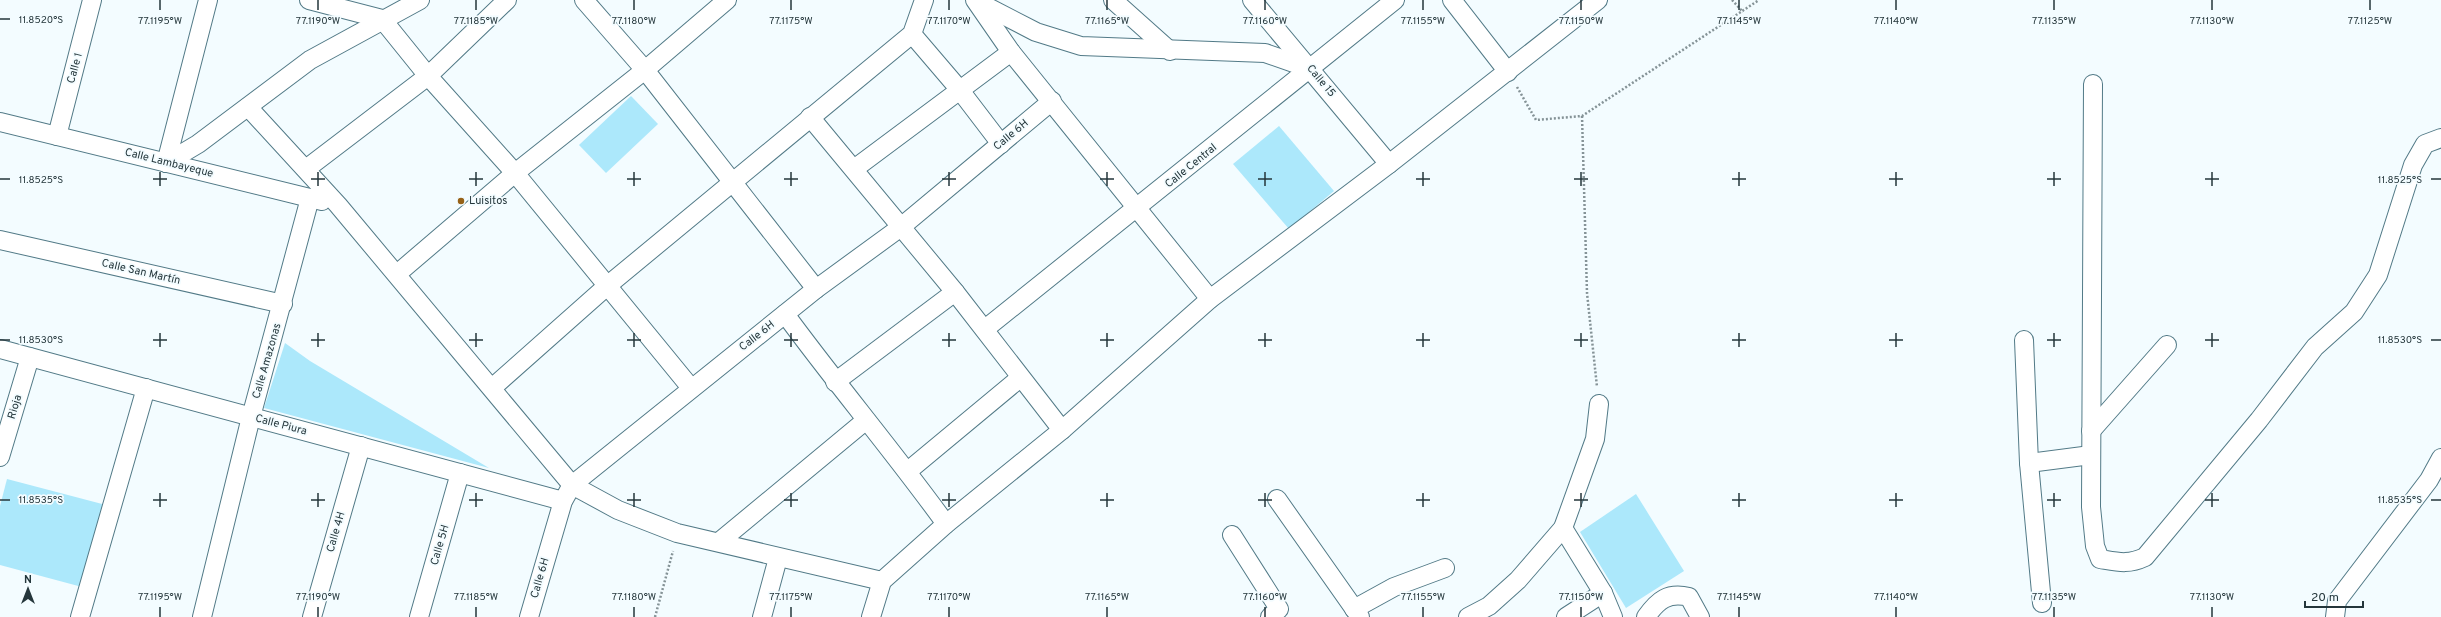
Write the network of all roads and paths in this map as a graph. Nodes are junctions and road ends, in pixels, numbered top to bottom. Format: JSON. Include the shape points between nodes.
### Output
{"nodes":[{"id":1,"x":92,"y":0,"type":"edge"},
{"id":2,"x":208,"y":0,"type":"edge"},
{"id":3,"x":309,"y":0,"type":"edge"},
{"id":4,"x":420,"y":0,"type":"edge"},
{"id":5,"x":507,"y":0,"type":"edge"},
{"id":6,"x":584,"y":0,"type":"edge"},
{"id":7,"x":727,"y":0,"type":"edge"},
{"id":8,"x":924,"y":0,"type":"edge"},
{"id":9,"x":975,"y":0,"type":"edge"},
{"id":10,"x":1112,"y":0,"type":"edge"},
{"id":11,"x":1252,"y":0,"type":"edge"},
{"id":12,"x":1395,"y":0,"type":"edge"},
{"id":13,"x":1452,"y":0,"type":"edge"},
{"id":14,"x":1598,"y":0,"type":"edge"},
{"id":15,"x":1732,"y":0,"type":"edge"},
{"id":16,"x":1759,"y":0,"type":"edge"},
{"id":17,"x":1743,"y":12,"type":"junction"},
{"id":18,"x":382,"y":19,"type":"junction"},
{"id":19,"x":912,"y":34,"type":"junction"},
{"id":20,"x":1170,"y":51,"type":"junction"},
{"id":21,"x":1011,"y":52,"type":"junction"},
{"id":22,"x":1311,"y":69,"type":"junction"},
{"id":23,"x":645,"y":70,"type":"junction"},
{"id":24,"x":1508,"y":72,"type":"junction"},
{"id":25,"x":428,"y":76,"type":"junction"},
{"id":26,"x":2093,"y":84,"type":"dead end"},
{"id":27,"x":959,"y":89,"type":"junction"},
{"id":28,"x":1052,"y":101,"type":"junction"},
{"id":29,"x":248,"y":107,"type":"junction"},
{"id":30,"x":1582,"y":116,"type":"junction"},
{"id":31,"x":810,"y":117,"type":"junction"},
{"id":32,"x":0,"y":122,"type":"edge"},
{"id":33,"x":57,"y":136,"type":"junction"},
{"id":34,"x":2441,"y":138,"type":"edge"},
{"id":35,"x":1001,"y":144,"type":"junction"},
{"id":36,"x":166,"y":163,"type":"junction"},
{"id":37,"x":1389,"y":164,"type":"junction"},
{"id":38,"x":306,"y":168,"type":"junction"},
{"id":39,"x":854,"y":169,"type":"junction"},
{"id":40,"x":515,"y":173,"type":"junction"},
{"id":41,"x":731,"y":182,"type":"junction"},
{"id":42,"x":310,"y":198,"type":"junction"},
{"id":43,"x":338,"y":205,"type":"junction"},
{"id":44,"x":1136,"y":210,"type":"junction"},
{"id":45,"x":901,"y":227,"type":"junction"},
{"id":46,"x":0,"y":240,"type":"edge"},
{"id":47,"x":397,"y":274,"type":"junction"},
{"id":48,"x":607,"y":286,"type":"junction"},
{"id":49,"x":816,"y":289,"type":"junction"},
{"id":50,"x":955,"y":292,"type":"junction"},
{"id":51,"x":1210,"y":299,"type":"junction"},
{"id":52,"x":283,"y":304,"type":"junction"},
{"id":53,"x":785,"y":314,"type":"junction"},
{"id":54,"x":985,"y":329,"type":"junction"},
{"id":55,"x":2024,"y":340,"type":"dead end"},
{"id":56,"x":2167,"y":345,"type":"dead end"},
{"id":57,"x":0,"y":349,"type":"edge"},
{"id":58,"x":30,"y":357,"type":"junction"},
{"id":59,"x":1020,"y":378,"type":"junction"},
{"id":60,"x":835,"y":382,"type":"junction"},
{"id":61,"x":146,"y":388,"type":"junction"},
{"id":62,"x":492,"y":388,"type":"junction"},
{"id":63,"x":691,"y":388,"type":"junction"},
{"id":64,"x":1599,"y":404,"type":"joint"},
{"id":65,"x":251,"y":417,"type":"junction"},
{"id":66,"x":865,"y":421,"type":"junction"},
{"id":67,"x":1062,"y":430,"type":"junction"},
{"id":68,"x":2091,"y":431,"type":"junction"},
{"id":69,"x":361,"y":446,"type":"junction"},
{"id":70,"x":2091,"y":455,"type":"junction"},
{"id":71,"x":0,"y":457,"type":"edge"},
{"id":72,"x":2441,"y":458,"type":"edge"},
{"id":73,"x":2029,"y":463,"type":"junction"},
{"id":74,"x":908,"y":471,"type":"junction"},
{"id":75,"x":460,"y":473,"type":"junction"},
{"id":76,"x":572,"y":484,"type":"junction"},
{"id":77,"x":1277,"y":499,"type":"dead end"},
{"id":78,"x":563,"y":501,"type":"junction"},
{"id":79,"x":946,"y":524,"type":"junction"},
{"id":80,"x":1563,"y":528,"type":"junction"},
{"id":81,"x":677,"y":533,"type":"junction"},
{"id":82,"x":1232,"y":534,"type":"dead end"},
{"id":83,"x":719,"y":542,"type":"junction"},
{"id":84,"x":778,"y":558,"type":"junction"},
{"id":85,"x":1445,"y":568,"type":"dead end"},
{"id":86,"x":882,"y":581,"type":"junction"},
{"id":87,"x":1603,"y":593,"type":"junction"},
{"id":88,"x":2042,"y":603,"type":"dead end"},
{"id":89,"x":1275,"y":613,"type":"edge"},
{"id":90,"x":1357,"y":613,"type":"edge"},
{"id":91,"x":80,"y":617,"type":"edge"},
{"id":92,"x":202,"y":617,"type":"edge"},
{"id":93,"x":312,"y":617,"type":"edge"},
{"id":94,"x":419,"y":617,"type":"edge"},
{"id":95,"x":528,"y":617,"type":"edge"},
{"id":96,"x":656,"y":617,"type":"edge"},
{"id":97,"x":762,"y":617,"type":"edge"},
{"id":98,"x":871,"y":617,"type":"edge"},
{"id":99,"x":1468,"y":617,"type":"edge"},
{"id":100,"x":1566,"y":617,"type":"edge"},
{"id":101,"x":1613,"y":617,"type":"edge"},
{"id":102,"x":1646,"y":617,"type":"edge"},
{"id":103,"x":1700,"y":617,"type":"edge"},
{"id":104,"x":2335,"y":617,"type":"edge"}],
"edges":[{"from":1,"to":33,"type":"street","name":"Calle 1"},
{"from":2,"to":36,"type":"street"},
{"from":3,"to":18,"type":"street"},
{"from":4,"to":18,"type":"street"},
{"from":5,"to":25,"type":"street"},
{"from":6,"to":23,"type":"street"},
{"from":7,"to":23,"type":"street"},
{"from":8,"to":19,"type":"street"},
{"from":9,"to":20,"type":"street","via":[[1036,32],[1081,46]]},
{"from":9,"to":21,"type":"street"},
{"from":10,"to":20,"type":"street"},
{"from":11,"to":22,"type":"street","name":"Calle 15"},
{"from":12,"to":22,"type":"street","name":"Calle Central"},
{"from":13,"to":24,"type":"street"},
{"from":14,"to":24,"type":"street"},
{"from":15,"to":17,"type":"path"},
{"from":16,"to":17,"type":"path"},
{"from":17,"to":30,"type":"path"},
{"from":18,"to":25,"type":"street"},
{"from":18,"to":29,"type":"street","via":[[310,60]]},
{"from":19,"to":27,"type":"street"},
{"from":19,"to":31,"type":"street"},
{"from":20,"to":22,"type":"street","via":[[1265,53]]},
{"from":21,"to":27,"type":"street"},
{"from":21,"to":28,"type":"street"},
{"from":22,"to":37,"type":"street","name":"Calle 15"},
{"from":22,"to":44,"type":"street","name":"Calle Central"},
{"from":23,"to":40,"type":"street"},
{"from":23,"to":41,"type":"street"},
{"from":24,"to":30,"type":"path","via":[[1536,120]]},
{"from":24,"to":37,"type":"street"},
{"from":25,"to":38,"type":"street"},
{"from":25,"to":40,"type":"street"},
{"from":26,"to":68,"type":"street"},
{"from":27,"to":35,"type":"street"},
{"from":27,"to":39,"type":"street"},
{"from":28,"to":35,"type":"street","name":"Calle 6H"},
{"from":28,"to":44,"type":"street"},
{"from":29,"to":36,"type":"street","via":[[198,144]]},
{"from":29,"to":38,"type":"street"},
{"from":30,"to":64,"type":"path","via":[[1587,293]]},
{"from":31,"to":39,"type":"street"},
{"from":31,"to":41,"type":"street"},
{"from":32,"to":33,"type":"street","name":"Calle Lambayeque"},
{"from":33,"to":36,"type":"street","name":"Calle Lambayeque"},
{"from":34,"to":70,"type":"street","via":[[2425,144],[2413,165],[2378,275],[2354,312],[2315,347],[2259,420],[2145,557],[2132,563],[2100,559],[2095,546],[2091,507]]},
{"from":35,"to":45,"type":"street","name":"Calle 6H"},
{"from":36,"to":42,"type":"street","name":"Calle Lambayeque"},
{"from":37,"to":51,"type":"street"},
{"from":38,"to":43,"type":"street"},
{"from":39,"to":45,"type":"street"},
{"from":40,"to":47,"type":"street"},
{"from":40,"to":48,"type":"street"},
{"from":41,"to":48,"type":"street"},
{"from":41,"to":49,"type":"street"},
{"from":42,"to":43,"type":"street","name":"Calle Lambayeque"},
{"from":42,"to":52,"type":"street","name":"Calle Amazonas"},
{"from":43,"to":47,"type":"street"},
{"from":44,"to":51,"type":"street"},
{"from":44,"to":54,"type":"street","name":"Calle Central"},
{"from":45,"to":49,"type":"street","name":"Calle 6H"},
{"from":45,"to":50,"type":"street"},
{"from":46,"to":52,"type":"street","name":"Calle San Martín"},
{"from":47,"to":62,"type":"street"},
{"from":48,"to":62,"type":"street"},
{"from":48,"to":63,"type":"street"},
{"from":49,"to":53,"type":"street","name":"Calle 6H"},
{"from":50,"to":54,"type":"street"},
{"from":50,"to":60,"type":"street"},
{"from":51,"to":67,"type":"street"},
{"from":52,"to":65,"type":"street","name":"Calle Amazonas"},
{"from":53,"to":60,"type":"street"},
{"from":53,"to":63,"type":"street","name":"Calle 6H"},
{"from":54,"to":59,"type":"street"},
{"from":55,"to":73,"type":"street"},
{"from":56,"to":68,"type":"street"},
{"from":57,"to":58,"type":"street","name":"Calle Piura"},
{"from":58,"to":61,"type":"street","name":"Calle Piura"},
{"from":58,"to":71,"type":"street","name":"Rioja"},
{"from":59,"to":67,"type":"street"},
{"from":59,"to":74,"type":"street"},
{"from":60,"to":66,"type":"street"},
{"from":61,"to":65,"type":"street","name":"Calle Piura"},
{"from":61,"to":91,"type":"street"},
{"from":62,"to":76,"type":"street"},
{"from":63,"to":76,"type":"street","name":"Calle 6H"},
{"from":64,"to":80,"type":"street","via":[[1595,439]]},
{"from":65,"to":69,"type":"street","name":"Calle Piura"},
{"from":65,"to":92,"type":"street","name":"Calle Amazonas"},
{"from":66,"to":74,"type":"street"},
{"from":66,"to":83,"type":"street"},
{"from":67,"to":79,"type":"street"},
{"from":68,"to":70,"type":"street"},
{"from":69,"to":75,"type":"street","name":"Calle Piura"},
{"from":69,"to":93,"type":"street","name":"Calle 4H"},
{"from":70,"to":73,"type":"street"},
{"from":72,"to":104,"type":"street","via":[[2429,480],[2337,601]]},
{"from":73,"to":88,"type":"street"},
{"from":74,"to":79,"type":"street"},
{"from":75,"to":78,"type":"street","name":"Calle Piura"},
{"from":75,"to":94,"type":"street","name":"Calle 5H"},
{"from":76,"to":78,"type":"street","name":"Calle 6H"},
{"from":76,"to":81,"type":"street","via":[[618,510]]},
{"from":77,"to":90,"type":"street"},
{"from":78,"to":95,"type":"street","name":"Calle 6H"},
{"from":79,"to":86,"type":"street"},
{"from":80,"to":87,"type":"street"},
{"from":80,"to":99,"type":"street","via":[[1518,580],[1489,606]]},
{"from":81,"to":83,"type":"street"},
{"from":81,"to":96,"type":"path"},
{"from":82,"to":89,"type":"street"},
{"from":83,"to":84,"type":"street"},
{"from":84,"to":86,"type":"street"},
{"from":84,"to":97,"type":"street"},
{"from":85,"to":90,"type":"street","via":[[1394,587]]},
{"from":86,"to":98,"type":"street"},
{"from":87,"to":100,"type":"street"},
{"from":87,"to":101,"type":"street"},
{"from":102,"to":103,"type":"street","via":[[1665,597],[1677,594],[1689,597]]}]}
